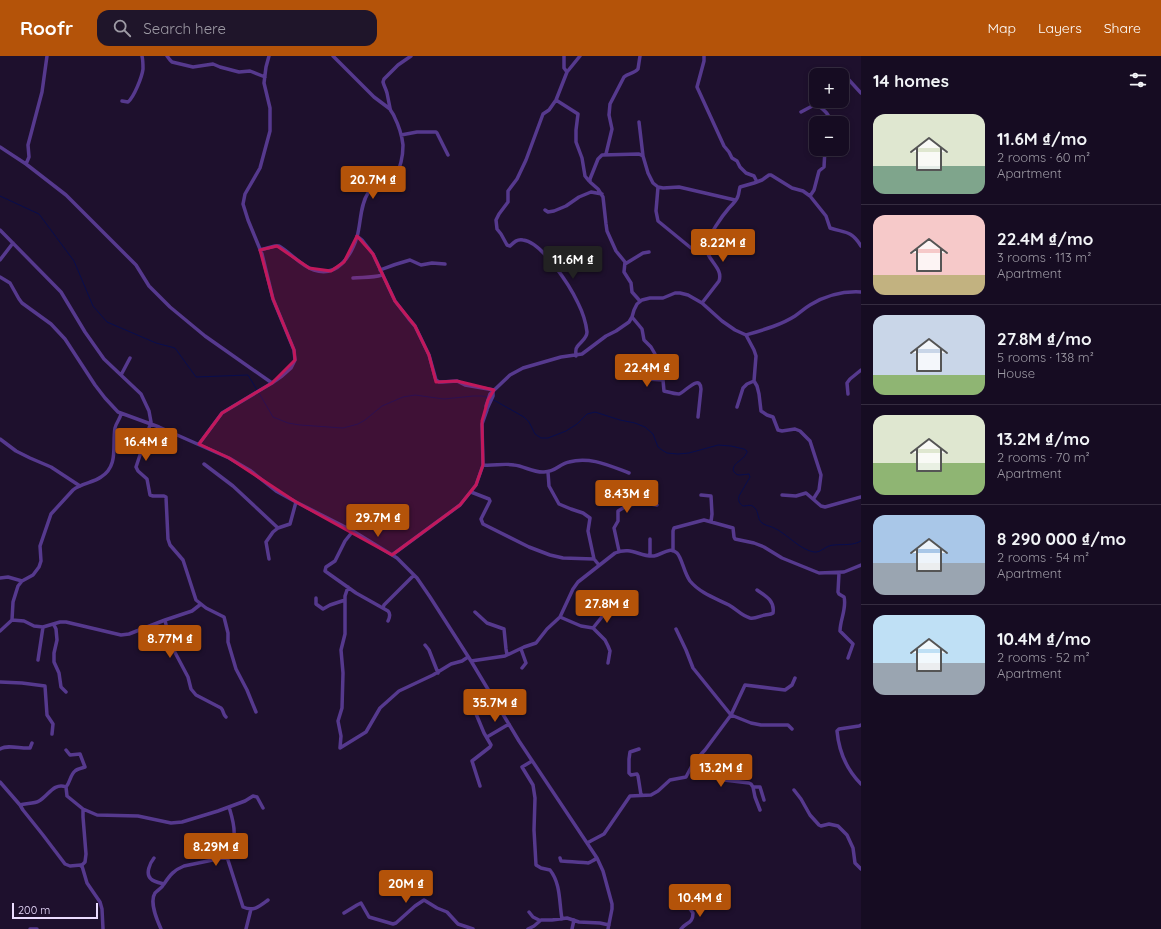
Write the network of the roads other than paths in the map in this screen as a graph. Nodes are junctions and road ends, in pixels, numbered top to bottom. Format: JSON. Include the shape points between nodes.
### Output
{"nodes":[{"id":1,"x":47,"y":56,"type":"edge"},
{"id":2,"x":142,"y":56,"type":"edge"},
{"id":3,"x":167,"y":56,"type":"edge"},
{"id":4,"x":269,"y":56,"type":"edge"},
{"id":5,"x":333,"y":56,"type":"edge"},
{"id":6,"x":411,"y":56,"type":"edge"},
{"id":7,"x":564,"y":56,"type":"edge"},
{"id":8,"x":580,"y":56,"type":"edge"},
{"id":9,"x":640,"y":56,"type":"edge"},
{"id":10,"x":704,"y":56,"type":"edge"},
{"id":11,"x":568,"y":72,"type":"junction"},
{"id":12,"x":265,"y":77,"type":"junction"},
{"id":13,"x":849,"y":80,"type":"dead end"},
{"id":14,"x":861,"y":93,"type":"edge"},
{"id":15,"x":556,"y":100,"type":"junction"},
{"id":16,"x":122,"y":101,"type":"dead end"},
{"id":17,"x":390,"y":109,"type":"junction"},
{"id":18,"x":801,"y":112,"type":"dead end"},
{"id":19,"x":828,"y":116,"type":"edge"},
{"id":20,"x":639,"y":122,"type":"dead end"},
{"id":21,"x":401,"y":135,"type":"junction"},
{"id":22,"x":0,"y":147,"type":"edge"},
{"id":23,"x":606,"y":154,"type":"junction"},
{"id":24,"x":448,"y":155,"type":"dead end"},
{"id":25,"x":643,"y":156,"type":"junction"},
{"id":26,"x":825,"y":156,"type":"edge"},
{"id":27,"x":26,"y":164,"type":"junction"},
{"id":28,"x":590,"y":181,"type":"junction"},
{"id":29,"x":757,"y":182,"type":"junction"},
{"id":30,"x":658,"y":187,"type":"junction"},
{"id":31,"x":602,"y":194,"type":"junction"},
{"id":32,"x":810,"y":196,"type":"junction"},
{"id":33,"x":735,"y":200,"type":"junction"},
{"id":34,"x":545,"y":210,"type":"dead end"},
{"id":35,"x":0,"y":230,"type":"edge"},
{"id":36,"x":357,"y":236,"type":"junction"},
{"id":37,"x":13,"y":243,"type":"junction"},
{"id":38,"x":861,"y":246,"type":"edge"},
{"id":39,"x":706,"y":249,"type":"junction"},
{"id":40,"x":260,"y":250,"type":"junction"},
{"id":41,"x":649,"y":252,"type":"dead end"},
{"id":42,"x":0,"y":260,"type":"edge"},
{"id":43,"x":445,"y":264,"type":"dead end"},
{"id":44,"x":625,"y":264,"type":"junction"},
{"id":45,"x":380,"y":270,"type":"junction"},
{"id":46,"x":382,"y":275,"type":"junction"},
{"id":47,"x":0,"y":277,"type":"edge"},
{"id":48,"x":353,"y":278,"type":"dead end"},
{"id":49,"x":861,"y":292,"type":"edge"},
{"id":50,"x":640,"y":301,"type":"junction"},
{"id":51,"x":702,"y":303,"type":"junction"},
{"id":52,"x":632,"y":317,"type":"junction"},
{"id":53,"x":746,"y":335,"type":"junction"},
{"id":54,"x":576,"y":356,"type":"junction"},
{"id":55,"x":130,"y":358,"type":"dead end"},
{"id":56,"x":861,"y":370,"type":"edge"},
{"id":57,"x":120,"y":375,"type":"junction"},
{"id":58,"x":754,"y":381,"type":"junction"},
{"id":59,"x":272,"y":383,"type":"junction"},
{"id":60,"x":494,"y":391,"type":"junction"},
{"id":61,"x":848,"y":394,"type":"dead end"},
{"id":62,"x":737,"y":407,"type":"dead end"},
{"id":63,"x":121,"y":414,"type":"junction"},
{"id":64,"x":698,"y":417,"type":"dead end"},
{"id":65,"x":150,"y":424,"type":"junction"},
{"id":66,"x":0,"y":439,"type":"edge"},
{"id":67,"x":199,"y":444,"type":"junction"},
{"id":68,"x":204,"y":464,"type":"dead end"},
{"id":69,"x":483,"y":465,"type":"junction"},
{"id":70,"x":548,"y":472,"type":"junction"},
{"id":71,"x":629,"y":473,"type":"dead end"},
{"id":72,"x":80,"y":486,"type":"junction"},
{"id":73,"x":471,"y":492,"type":"junction"},
{"id":74,"x":651,"y":492,"type":"dead end"},
{"id":75,"x":701,"y":494,"type":"dead end"},
{"id":76,"x":782,"y":495,"type":"dead end"},
{"id":77,"x":861,"y":497,"type":"edge"},
{"id":78,"x":814,"y":498,"type":"junction"},
{"id":79,"x":296,"y":502,"type":"junction"},
{"id":80,"x":644,"y":503,"type":"junction"},
{"id":81,"x":657,"y":505,"type":"dead end"},
{"id":82,"x":711,"y":522,"type":"junction"},
{"id":83,"x":278,"y":528,"type":"junction"},
{"id":84,"x":353,"y":531,"type":"junction"},
{"id":85,"x":650,"y":539,"type":"dead end"},
{"id":86,"x":672,"y":550,"type":"junction"},
{"id":87,"x":619,"y":551,"type":"junction"},
{"id":88,"x":392,"y":555,"type":"junction"},
{"id":89,"x":650,"y":555,"type":"junction"},
{"id":90,"x":269,"y":559,"type":"dead end"},
{"id":91,"x":594,"y":559,"type":"junction"},
{"id":92,"x":599,"y":565,"type":"junction"},
{"id":93,"x":861,"y":565,"type":"edge"},
{"id":94,"x":839,"y":573,"type":"junction"},
{"id":95,"x":414,"y":575,"type":"junction"},
{"id":96,"x":0,"y":578,"type":"edge"},
{"id":97,"x":22,"y":581,"type":"junction"},
{"id":98,"x":348,"y":587,"type":"junction"},
{"id":99,"x":757,"y":590,"type":"dead end"},
{"id":100,"x":316,"y":598,"type":"dead end"},
{"id":101,"x":345,"y":600,"type":"junction"},
{"id":102,"x":201,"y":604,"type":"junction"},
{"id":103,"x":383,"y":608,"type":"junction"},
{"id":104,"x":609,"y":608,"type":"dead end"},
{"id":105,"x":475,"y":612,"type":"dead end"},
{"id":106,"x":560,"y":617,"type":"junction"},
{"id":107,"x":12,"y":620,"type":"junction"},
{"id":108,"x":166,"y":620,"type":"junction"},
{"id":109,"x":388,"y":621,"type":"dead end"},
{"id":110,"x":54,"y":625,"type":"junction"},
{"id":111,"x":42,"y":627,"type":"junction"},
{"id":112,"x":593,"y":628,"type":"junction"},
{"id":113,"x":676,"y":629,"type":"dead end"},
{"id":114,"x":0,"y":631,"type":"edge"},
{"id":115,"x":425,"y":644,"type":"dead end"},
{"id":116,"x":521,"y":649,"type":"junction"},
{"id":117,"x":508,"y":655,"type":"junction"},
{"id":118,"x":848,"y":658,"type":"dead end"},
{"id":119,"x":469,"y":659,"type":"junction"},
{"id":120,"x":38,"y":660,"type":"dead end"},
{"id":121,"x":608,"y":664,"type":"dead end"},
{"id":122,"x":522,"y":668,"type":"dead end"},
{"id":123,"x":438,"y":673,"type":"junction"},
{"id":124,"x":795,"y":678,"type":"dead end"},
{"id":125,"x":0,"y":682,"type":"edge"},
{"id":126,"x":66,"y":692,"type":"dead end"},
{"id":127,"x":470,"y":697,"type":"dead end"},
{"id":128,"x":256,"y":712,"type":"dead end"},
{"id":129,"x":731,"y":715,"type":"junction"},
{"id":130,"x":226,"y":718,"type":"dead end"},
{"id":131,"x":509,"y":724,"type":"junction"},
{"id":132,"x":861,"y":725,"type":"edge"},
{"id":133,"x":792,"y":729,"type":"dead end"},
{"id":134,"x":52,"y":734,"type":"dead end"},
{"id":135,"x":487,"y":737,"type":"junction"},
{"id":136,"x":32,"y":743,"type":"dead end"},
{"id":137,"x":0,"y":749,"type":"edge"},
{"id":138,"x":639,"y":749,"type":"dead end"},
{"id":139,"x":66,"y":750,"type":"dead end"},
{"id":140,"x":696,"y":759,"type":"junction"},
{"id":141,"x":532,"y":761,"type":"junction"},
{"id":142,"x":0,"y":782,"type":"edge"},
{"id":143,"x":861,"y":784,"type":"edge"},
{"id":144,"x":480,"y":786,"type":"dead end"},
{"id":145,"x":66,"y":787,"type":"junction"},
{"id":146,"x":753,"y":787,"type":"junction"},
{"id":147,"x":794,"y":790,"type":"dead end"},
{"id":148,"x":641,"y":795,"type":"junction"},
{"id":149,"x":764,"y":800,"type":"dead end"},
{"id":150,"x":20,"y":804,"type":"junction"},
{"id":151,"x":229,"y":807,"type":"junction"},
{"id":152,"x":263,"y":808,"type":"dead end"},
{"id":153,"x":83,"y":809,"type":"junction"},
{"id":154,"x":760,"y":810,"type":"dead end"},
{"id":155,"x":587,"y":843,"type":"junction"},
{"id":156,"x":227,"y":857,"type":"junction"},
{"id":157,"x":154,"y":858,"type":"dead end"},
{"id":158,"x":560,"y":858,"type":"dead end"},
{"id":159,"x":597,"y":858,"type":"junction"},
{"id":160,"x":81,"y":866,"type":"junction"},
{"id":161,"x":861,"y":870,"type":"edge"},
{"id":162,"x":164,"y":884,"type":"junction"},
{"id":163,"x":268,"y":900,"type":"dead end"},
{"id":164,"x":250,"y":909,"type":"junction"},
{"id":165,"x":690,"y":909,"type":"dead end"},
{"id":166,"x":529,"y":912,"type":"dead end"},
{"id":167,"x":344,"y":913,"type":"dead end"},
{"id":168,"x":562,"y":919,"type":"junction"},
{"id":169,"x":539,"y":920,"type":"junction"},
{"id":170,"x":574,"y":920,"type":"junction"},
{"id":171,"x":609,"y":927,"type":"edge"},
{"id":172,"x":30,"y":929,"type":"edge"},
{"id":173,"x":37,"y":929,"type":"edge"},
{"id":174,"x":103,"y":929,"type":"edge"},
{"id":175,"x":161,"y":929,"type":"edge"},
{"id":176,"x":246,"y":929,"type":"edge"},
{"id":177,"x":473,"y":929,"type":"edge"},
{"id":178,"x":528,"y":929,"type":"edge"},
{"id":179,"x":572,"y":929,"type":"edge"},
{"id":180,"x":681,"y":929,"type":"edge"}],
"edges":[{"from":1,"to":27,"type":"street"},
{"from":2,"to":16,"type":"street","via":[[142,72],[132,98],[128,102]]},
{"from":3,"to":12,"type":"street","via":[[172,62],[194,67],[214,64],[239,72],[250,71]]},
{"from":4,"to":12,"type":"street"},
{"from":5,"to":17,"type":"street","via":[[374,97]]},
{"from":6,"to":17,"type":"street","via":[[383,80]]},
{"from":7,"to":11,"type":"street","via":[[564,68]]},
{"from":8,"to":11,"type":"street"},
{"from":9,"to":23,"type":"street","via":[[638,69],[624,77],[610,104],[612,129]]},
{"from":10,"to":29,"type":"street","via":[[697,87],[724,146],[740,167],[754,176]]},
{"from":11,"to":15,"type":"street"},
{"from":12,"to":40,"type":"street","via":[[270,108],[270,131],[260,168],[243,202]]},
{"from":13,"to":14,"type":"street"},
{"from":15,"to":28,"type":"street","via":[[578,114],[576,142],[582,156],[585,176]]},
{"from":15,"to":54,"type":"street","via":[[542,116],[526,160],[508,191],[508,202],[497,217],[496,223],[507,246],[516,240],[525,240],[536,245],[568,286],[581,310],[587,332],[577,347]]},
{"from":17,"to":21,"type":"street"},
{"from":18,"to":19,"type":"street","via":[[816,104]]},
{"from":20,"to":25,"type":"street"},
{"from":21,"to":24,"type":"street","via":[[437,132]]},
{"from":21,"to":36,"type":"street","via":[[403,144],[398,171],[368,192]]},
{"from":22,"to":27,"type":"street"},
{"from":23,"to":25,"type":"street","via":[[638,153]]},
{"from":23,"to":28,"type":"street","via":[[598,159]]},
{"from":25,"to":30,"type":"street","via":[[648,173]]},
{"from":26,"to":32,"type":"street","via":[[824,168],[819,170]]},
{"from":27,"to":59,"type":"street","via":[[81,210],[136,265],[149,286],[170,307],[205,336]]},
{"from":28,"to":31,"type":"street","via":[[590,184]]},
{"from":29,"to":32,"type":"street","via":[[771,175]]},
{"from":29,"to":33,"type":"street","via":[[740,187]]},
{"from":30,"to":33,"type":"street","via":[[679,187]]},
{"from":30,"to":39,"type":"street","via":[[656,211],[659,223],[691,248]]},
{"from":31,"to":34,"type":"street","via":[[591,192],[554,211]]},
{"from":31,"to":44,"type":"street","via":[[607,231]]},
{"from":32,"to":38,"type":"street","via":[[826,216],[830,228],[847,232]]},
{"from":33,"to":39,"type":"street","via":[[711,235]]},
{"from":35,"to":37,"type":"street"},
{"from":36,"to":40,"type":"street","via":[[344,262],[331,271],[309,268],[277,246]]},
{"from":36,"to":45,"type":"street","via":[[373,254]]},
{"from":37,"to":42,"type":"street"},
{"from":37,"to":57,"type":"street","via":[[61,292],[98,352]]},
{"from":39,"to":51,"type":"street","via":[[720,278]]},
{"from":40,"to":59,"type":"street","via":[[272,299],[295,356],[291,368]]},
{"from":41,"to":44,"type":"street"},
{"from":43,"to":45,"type":"street","via":[[422,265],[410,260]]},
{"from":44,"to":50,"type":"street","via":[[624,272],[631,283],[632,292]]},
{"from":45,"to":46,"type":"street"},
{"from":46,"to":48,"type":"street","via":[[373,278]]},
{"from":46,"to":60,"type":"street","via":[[395,301],[415,326],[429,355],[436,380],[457,381]]},
{"from":47,"to":63,"type":"street","via":[[10,283],[22,303],[51,324],[66,339],[102,394]]},
{"from":49,"to":53,"type":"street","via":[[841,293],[829,297],[809,305],[782,323]]},
{"from":50,"to":51,"type":"street","via":[[680,293]]},
{"from":50,"to":52,"type":"street"},
{"from":51,"to":53,"type":"street","via":[[722,321]]},
{"from":52,"to":54,"type":"street","via":[[629,322]]},
{"from":52,"to":64,"type":"street","via":[[642,328],[644,340],[655,354],[645,365],[647,379],[663,380],[664,392],[678,394],[695,383],[699,384],[701,386]]},
{"from":53,"to":58,"type":"street","via":[[756,356]]},
{"from":54,"to":60,"type":"street","via":[[556,358],[523,368],[510,375]]},
{"from":55,"to":57,"type":"street"},
{"from":56,"to":61,"type":"street","via":[[847,383]]},
{"from":57,"to":65,"type":"street","via":[[141,394],[151,417]]},
{"from":58,"to":62,"type":"street","via":[[743,388]]},
{"from":58,"to":78,"type":"street","via":[[761,411],[773,417],[778,430],[795,429],[810,441],[821,471],[819,490]]},
{"from":59,"to":67,"type":"street","via":[[221,413]]},
{"from":60,"to":69,"type":"street","via":[[486,406],[482,424]]},
{"from":63,"to":65,"type":"street"},
{"from":63,"to":72,"type":"street","via":[[116,424],[111,466],[104,476]]},
{"from":65,"to":67,"type":"street"},
{"from":65,"to":102,"type":"street","via":[[136,467],[147,479],[150,495],[166,497],[168,541],[183,560],[196,600]]},
{"from":66,"to":72,"type":"street","via":[[16,451],[51,467]]},
{"from":67,"to":79,"type":"street","via":[[251,471]]},
{"from":68,"to":83,"type":"street","via":[[233,486]]},
{"from":69,"to":70,"type":"street","via":[[514,465]]},
{"from":69,"to":73,"type":"street"},
{"from":70,"to":71,"type":"street","via":[[570,461],[591,460]]},
{"from":70,"to":91,"type":"street","via":[[549,486],[559,504],[590,518],[588,531]]},
{"from":72,"to":97,"type":"street","via":[[51,514],[40,546],[39,567],[33,576]]},
{"from":73,"to":88,"type":"street","via":[[454,510]]},
{"from":73,"to":91,"type":"street","via":[[490,501],[481,520],[483,524],[550,555]]},
{"from":74,"to":80,"type":"street"},
{"from":75,"to":82,"type":"street","via":[[711,496]]},
{"from":76,"to":78,"type":"street","via":[[796,496],[806,493]]},
{"from":77,"to":78,"type":"street","via":[[825,507]]},
{"from":79,"to":83,"type":"street","via":[[290,524]]},
{"from":79,"to":84,"type":"street"},
{"from":80,"to":81,"type":"street"},
{"from":80,"to":87,"type":"street","via":[[628,505],[618,511],[618,521],[614,528]]},
{"from":82,"to":86,"type":"street","via":[[704,520],[675,527]]},
{"from":82,"to":94,"type":"street","via":[[733,528],[735,539],[764,547],[782,558],[817,572]]},
{"from":83,"to":90,"type":"street","via":[[266,542]]},
{"from":84,"to":88,"type":"street"},
{"from":84,"to":98,"type":"street","via":[[335,561],[324,570]]},
{"from":85,"to":89,"type":"street"},
{"from":86,"to":89,"type":"street","via":[[655,556]]},
{"from":86,"to":99,"type":"street","via":[[678,554],[684,572],[693,584],[744,616],[756,618],[773,613],[770,599]]},
{"from":87,"to":89,"type":"street","via":[[631,550]]},
{"from":87,"to":92,"type":"street"},
{"from":88,"to":95,"type":"street"},
{"from":91,"to":92,"type":"street"},
{"from":92,"to":106,"type":"street","via":[[574,586]]},
{"from":93,"to":94,"type":"street"},
{"from":94,"to":118,"type":"street","via":[[838,592],[845,600],[841,633],[853,644]]},
{"from":95,"to":103,"type":"street"},
{"from":95,"to":119,"type":"street"},
{"from":96,"to":97,"type":"street","via":[[8,577]]},
{"from":97,"to":107,"type":"street","via":[[13,600]]},
{"from":98,"to":101,"type":"street"},
{"from":98,"to":103,"type":"street"},
{"from":100,"to":101,"type":"street","via":[[316,604],[324,609]]},
{"from":101,"to":123,"type":"street","via":[[345,634],[341,650],[342,708],[338,721],[340,748],[366,732],[380,708],[394,694]]},
{"from":102,"to":108,"type":"street","via":[[192,611]]},
{"from":102,"to":128,"type":"street","via":[[224,617],[236,669]]},
{"from":103,"to":109,"type":"street","via":[[390,613]]},
{"from":104,"to":112,"type":"street"},
{"from":105,"to":117,"type":"street","via":[[487,623],[504,629]]},
{"from":106,"to":112,"type":"street"},
{"from":106,"to":116,"type":"street","via":[[536,644]]},
{"from":107,"to":111,"type":"street"},
{"from":107,"to":114,"type":"street"},
{"from":108,"to":110,"type":"street","via":[[121,635],[66,622]]},
{"from":108,"to":130,"type":"street","via":[[170,643],[188,677],[191,689],[196,695],[221,708]]},
{"from":110,"to":111,"type":"street"},
{"from":110,"to":126,"type":"street","via":[[57,640],[54,662],[61,687]]},
{"from":111,"to":120,"type":"street"},
{"from":112,"to":121,"type":"street","via":[[608,646]]},
{"from":113,"to":129,"type":"street","via":[[693,668]]},
{"from":115,"to":123,"type":"street"},
{"from":116,"to":117,"type":"street"},
{"from":116,"to":122,"type":"street","via":[[526,663]]},
{"from":117,"to":119,"type":"street","via":[[501,658]]},
{"from":119,"to":123,"type":"street","via":[[450,664]]},
{"from":119,"to":131,"type":"street"},
{"from":124,"to":129,"type":"street","via":[[792,685],[785,690],[745,685]]},
{"from":125,"to":134,"type":"street","via":[[45,686],[47,715],[53,724]]},
{"from":127,"to":135,"type":"street"},
{"from":129,"to":133,"type":"street","via":[[751,723],[788,725]]},
{"from":129,"to":140,"type":"street"},
{"from":131,"to":135,"type":"street"},
{"from":131,"to":141,"type":"street"},
{"from":132,"to":143,"type":"street","via":[[837,731],[840,751],[847,767]]},
{"from":135,"to":144,"type":"street","via":[[491,746],[472,761]]},
{"from":136,"to":137,"type":"street","via":[[30,748]]},
{"from":138,"to":148,"type":"street","via":[[630,752],[629,773],[637,774]]},
{"from":139,"to":145,"type":"street","via":[[70,755],[80,754],[85,767],[73,772]]},
{"from":140,"to":146,"type":"street","via":[[719,765],[724,780],[749,783]]},
{"from":140,"to":148,"type":"street","via":[[686,777],[670,780],[654,793]]},
{"from":141,"to":155,"type":"street"},
{"from":141,"to":168,"type":"street","via":[[522,767],[533,785],[535,798],[536,865],[550,870],[556,880]]},
{"from":142,"to":150,"type":"street"},
{"from":145,"to":150,"type":"street","via":[[57,787],[38,802]]},
{"from":145,"to":153,"type":"street","via":[[67,796]]},
{"from":146,"to":149,"type":"street","via":[[760,787]]},
{"from":146,"to":154,"type":"street"},
{"from":147,"to":161,"type":"street","via":[[819,824],[838,826],[847,835],[853,848],[855,863]]},
{"from":148,"to":155,"type":"street","via":[[629,797],[604,834]]},
{"from":150,"to":160,"type":"street","via":[[65,864]]},
{"from":151,"to":152,"type":"street","via":[[255,796]]},
{"from":151,"to":153,"type":"street","via":[[171,824],[144,817],[102,816]]},
{"from":151,"to":156,"type":"street","via":[[235,833],[224,841]]},
{"from":153,"to":160,"type":"street","via":[[86,854],[85,862]]},
{"from":155,"to":159,"type":"street"},
{"from":156,"to":162,"type":"street","via":[[178,868]]},
{"from":156,"to":164,"type":"street","via":[[242,905]]},
{"from":157,"to":162,"type":"street","via":[[149,865],[150,877]]},
{"from":158,"to":159,"type":"street","via":[[564,862],[587,863]]},
{"from":159,"to":171,"type":"street","via":[[612,904]]},
{"from":160,"to":174,"type":"street","via":[[100,902]]},
{"from":162,"to":175,"type":"street","via":[[153,899]]},
{"from":163,"to":164,"type":"street"},
{"from":164,"to":176,"type":"street"},
{"from":165,"to":180,"type":"street","via":[[693,913],[692,918]]},
{"from":166,"to":169,"type":"street"},
{"from":167,"to":177,"type":"street","via":[[361,903],[369,917],[393,924],[424,900],[447,912],[458,924]]},
{"from":168,"to":169,"type":"street"},
{"from":168,"to":170,"type":"street"},
{"from":169,"to":178,"type":"street"},
{"from":170,"to":171,"type":"street","via":[[600,923]]},
{"from":170,"to":179,"type":"street"},
{"from":172,"to":173,"type":"street"}]}
